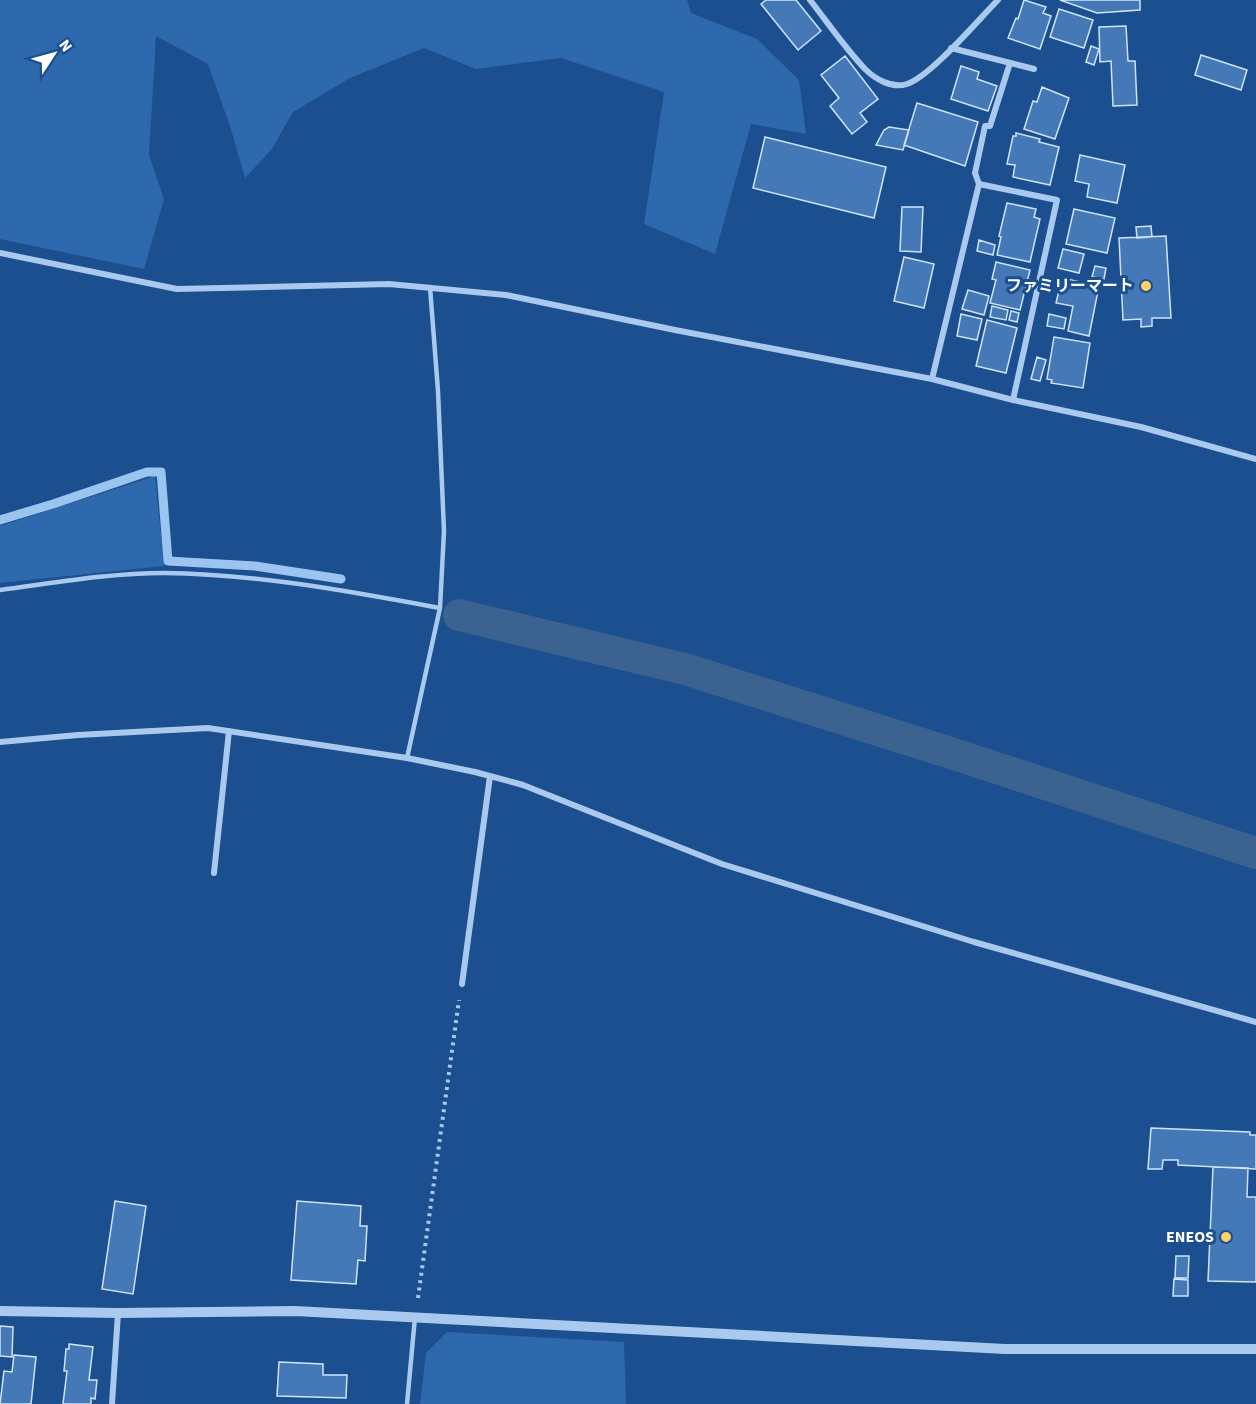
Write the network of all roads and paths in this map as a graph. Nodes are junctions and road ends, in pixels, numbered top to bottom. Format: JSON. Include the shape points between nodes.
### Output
{"nodes":[{"id":1,"x":810,"y":0,"type":"edge"},
{"id":2,"x":998,"y":0,"type":"edge"},
{"id":3,"x":951,"y":48,"type":"junction"},
{"id":4,"x":1010,"y":63,"type":"junction"},
{"id":5,"x":1034,"y":69,"type":"dead end"},
{"id":6,"x":979,"y":184,"type":"junction"},
{"id":7,"x":0,"y":253,"type":"edge"},
{"id":8,"x":430,"y":287,"type":"junction"},
{"id":9,"x":932,"y":379,"type":"junction"},
{"id":10,"x":1013,"y":400,"type":"junction"},
{"id":11,"x":1256,"y":459,"type":"edge"},
{"id":12,"x":0,"y":590,"type":"edge"},
{"id":13,"x":440,"y":608,"type":"junction"},
{"id":14,"x":229,"y":731,"type":"junction"},
{"id":15,"x":0,"y":742,"type":"edge"},
{"id":16,"x":408,"y":758,"type":"junction"},
{"id":17,"x":490,"y":776,"type":"junction"},
{"id":18,"x":214,"y":873,"type":"dead end"},
{"id":19,"x":462,"y":984,"type":"joint"},
{"id":20,"x":1256,"y":1022,"type":"edge"},
{"id":21,"x":0,"y":1311,"type":"edge"},
{"id":22,"x":118,"y":1313,"type":"junction"},
{"id":23,"x":415,"y":1317,"type":"junction"},
{"id":24,"x":1256,"y":1349,"type":"edge"},
{"id":25,"x":112,"y":1404,"type":"edge"},
{"id":26,"x":407,"y":1404,"type":"edge"}],
"edges":[{"from":1,"to":3,"type":"street","via":[[866,70],[884,83],[895,86],[916,80]]},
{"from":2,"to":3,"type":"street"},
{"from":3,"to":4,"type":"street"},
{"from":4,"to":5,"type":"street"},
{"from":4,"to":6,"type":"street","via":[[990,126],[985,126],[975,173]]},
{"from":6,"to":9,"type":"street"},
{"from":6,"to":10,"type":"street","via":[[1058,201]]},
{"from":7,"to":8,"type":"street","via":[[177,290],[389,284]]},
{"from":8,"to":9,"type":"street","via":[[506,295]]},
{"from":8,"to":13,"type":"lane","via":[[444,531]]},
{"from":9,"to":10,"type":"street"},
{"from":10,"to":11,"type":"street","via":[[1141,427]]},
{"from":12,"to":13,"type":"lane","via":[[137,574],[231,576],[331,588]]},
{"from":13,"to":16,"type":"lane"},
{"from":14,"to":15,"type":"street","via":[[178,729]]},
{"from":14,"to":16,"type":"street"},
{"from":14,"to":18,"type":"street"},
{"from":16,"to":17,"type":"street"},
{"from":17,"to":19,"type":"street"},
{"from":17,"to":20,"type":"street","via":[[524,785],[722,864],[974,942]]},
{"from":19,"to":23,"type":"path"},
{"from":21,"to":22,"type":"street"},
{"from":22,"to":23,"type":"street","via":[[295,1311]]},
{"from":22,"to":25,"type":"street"},
{"from":23,"to":24,"type":"street","via":[[1005,1349]]},
{"from":23,"to":26,"type":"lane"}]}
